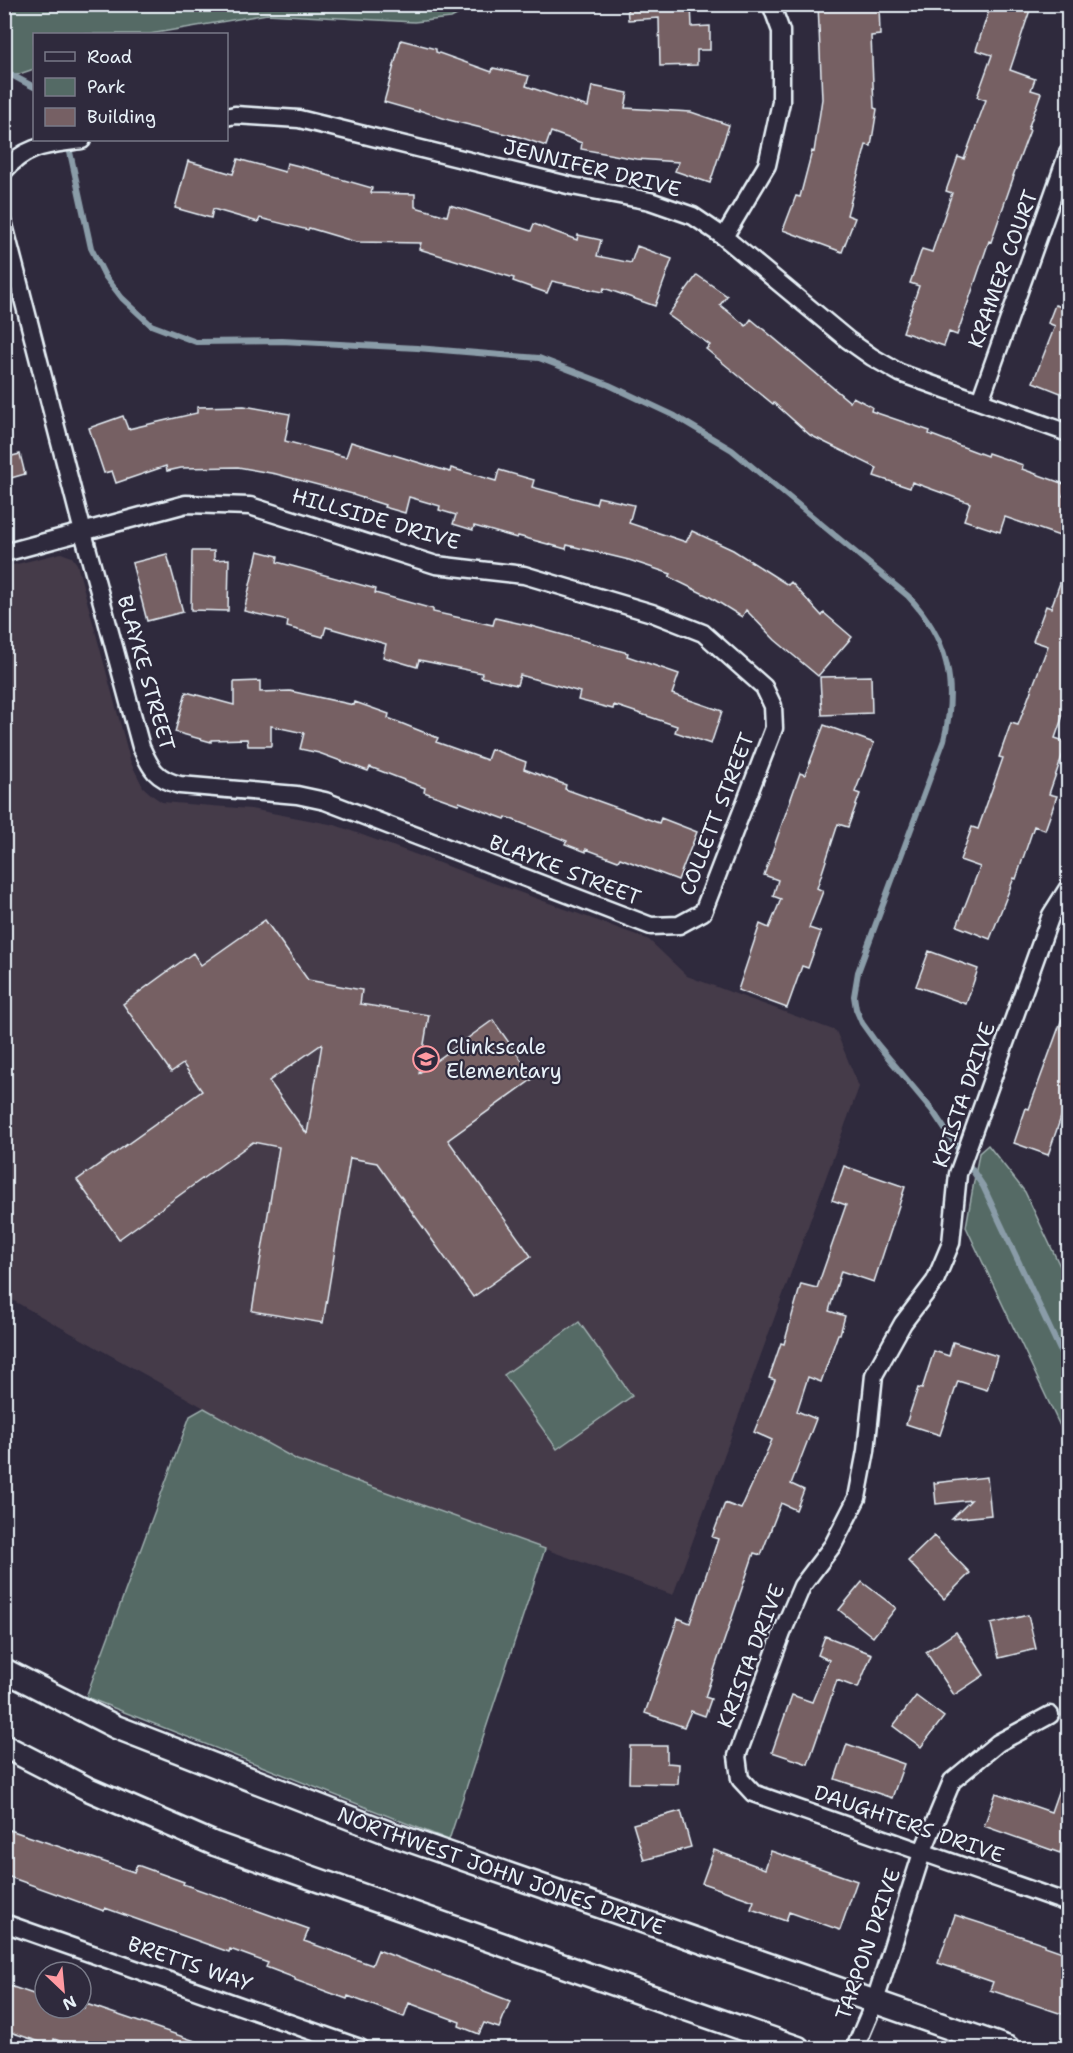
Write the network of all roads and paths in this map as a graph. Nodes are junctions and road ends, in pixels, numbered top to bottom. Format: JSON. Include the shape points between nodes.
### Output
{"nodes":[{"id":1,"x":771,"y":4,"type":"edge"},
{"id":2,"x":228,"y":117,"type":"edge"},
{"id":3,"x":76,"y":141,"type":"edge"},
{"id":4,"x":1068,"y":153,"type":"edge"},
{"id":5,"x":4,"y":171,"type":"edge"},
{"id":6,"x":4,"y":225,"type":"edge"},
{"id":7,"x":724,"y":237,"type":"junction"},
{"id":8,"x":980,"y":401,"type":"junction"},
{"id":9,"x":1068,"y":433,"type":"edge"},
{"id":10,"x":83,"y":532,"type":"junction"},
{"id":11,"x":4,"y":553,"type":"edge"},
{"id":12,"x":773,"y":706,"type":"joint"},
{"id":13,"x":1068,"y":888,"type":"edge"},
{"id":14,"x":679,"y":925,"type":"joint"},
{"id":15,"x":4,"y":1670,"type":"edge"},
{"id":16,"x":1050,"y":1715,"type":"dead end"},
{"id":17,"x":4,"y":1746,"type":"edge"},
{"id":18,"x":740,"y":1779,"type":"joint"},
{"id":19,"x":922,"y":1853,"type":"junction"},
{"id":20,"x":1068,"y":1903,"type":"edge"},
{"id":21,"x":4,"y":1923,"type":"edge"},
{"id":22,"x":875,"y":2001,"type":"junction"},
{"id":23,"x":360,"y":2049,"type":"edge"},
{"id":24,"x":798,"y":2049,"type":"edge"},
{"id":25,"x":855,"y":2049,"type":"edge"},
{"id":26,"x":1008,"y":2049,"type":"edge"}],
"edges":[{"from":1,"to":7,"type":"street","via":[[780,31],[781,102],[767,165]]},
{"from":2,"to":7,"type":"street","name":"JENNIFER DRIVE","via":[[299,119],[572,186],[650,201],[693,216]]},
{"from":3,"to":5,"type":"street","via":[[32,148]]},
{"from":4,"to":8,"type":"street","name":"KRAMER COURT"},
{"from":6,"to":10,"type":"street","name":"BLAYKE STREET"},
{"from":7,"to":8,"type":"street","name":"JENNIFER DRIVE","via":[[872,357],[900,373]]},
{"from":8,"to":9,"type":"street","name":"JENNIFER DRIVE"},
{"from":10,"to":11,"type":"street","name":"HILLSIDE DRIVE"},
{"from":10,"to":12,"type":"street","name":"HILLSIDE DRIVE","via":[[186,504],[250,506],[436,565],[524,575],[652,613],[703,633],[764,687]]},
{"from":10,"to":14,"type":"street","name":"BLAYKE STREET","via":[[141,747],[149,765],[168,782],[325,801],[651,927]]},
{"from":12,"to":14,"type":"street","name":"COLLETT STREET","via":[[774,728],[703,912]]},
{"from":13,"to":18,"type":"street","name":"KRISTA DRIVE","via":[[1052,915],[958,1174],[951,1243],[935,1281],[903,1323],[874,1375],[857,1498],[833,1545],[802,1586],[782,1634],[737,1756]]},
{"from":15,"to":22,"type":"main road","name":"NORTHWEST JOHN JONES DRIVE","via":[[116,1727],[389,1833]]},
{"from":16,"to":19,"type":"street","name":"TARPON DRIVE","via":[[998,1743],[952,1781]]},
{"from":17,"to":24,"type":"main road","via":[[88,1789],[214,1844]]},
{"from":18,"to":19,"type":"street","name":"DAUGHTERS DRIVE","via":[[753,1793]]},
{"from":19,"to":20,"type":"street","name":"DAUGHTERS DRIVE"},
{"from":19,"to":22,"type":"street","name":"TARPON DRIVE"},
{"from":21,"to":23,"type":"street","name":"BRETTS WAY"},
{"from":22,"to":25,"type":"street","name":"TARPON DRIVE"},
{"from":22,"to":26,"type":"main road","name":"NORTHWEST JOHN JONES DRIVE"}]}
